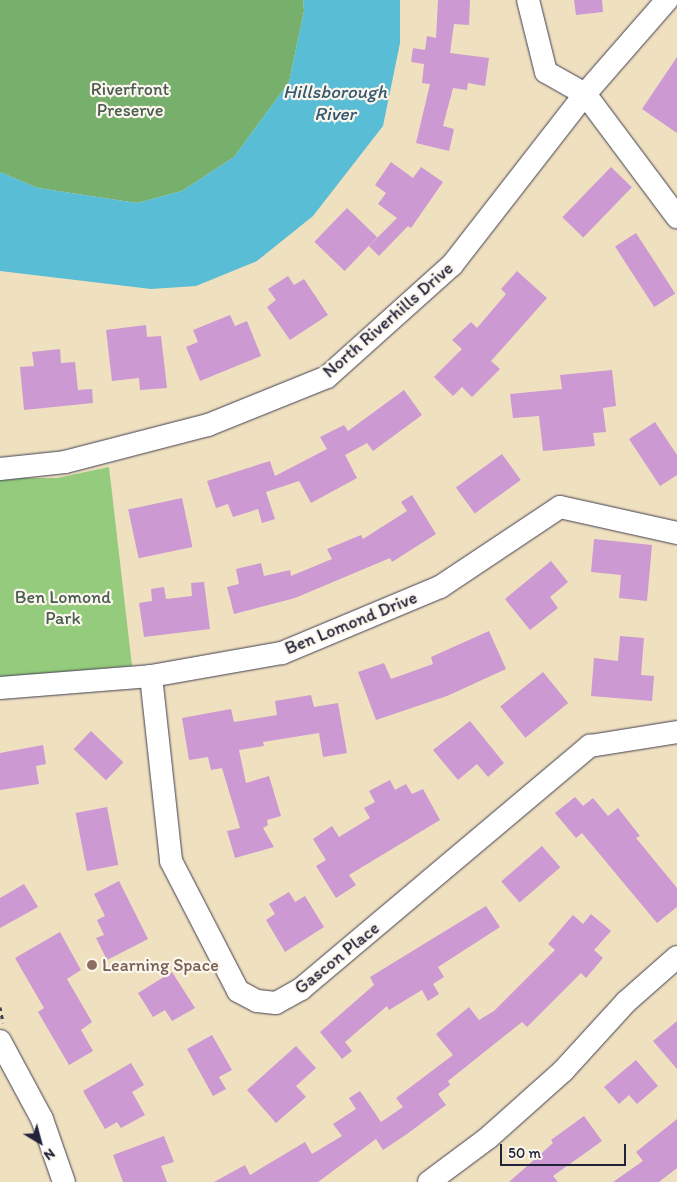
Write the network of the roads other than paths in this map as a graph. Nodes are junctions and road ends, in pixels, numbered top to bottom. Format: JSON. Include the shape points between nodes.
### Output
{"nodes":[{"id":1,"x":528,"y":0,"type":"edge"},
{"id":2,"x":667,"y":0,"type":"edge"},
{"id":3,"x":585,"y":94,"type":"junction"},
{"id":4,"x":677,"y":217,"type":"edge"},
{"id":5,"x":0,"y":469,"type":"edge"},
{"id":6,"x":677,"y":533,"type":"edge"},
{"id":7,"x":151,"y":676,"type":"junction"},
{"id":8,"x":0,"y":688,"type":"edge"},
{"id":9,"x":677,"y":732,"type":"edge"},
{"id":10,"x":677,"y":957,"type":"edge"},
{"id":11,"x":0,"y":1041,"type":"edge"},
{"id":12,"x":64,"y":1182,"type":"edge"},
{"id":13,"x":429,"y":1182,"type":"edge"}],
"edges":[{"from":1,"to":3,"type":"street","via":[[546,72]]},
{"from":2,"to":3,"type":"street","name":"North Riverhills Drive"},
{"from":3,"to":4,"type":"street"},
{"from":3,"to":5,"type":"street","name":"North Riverhills Drive","via":[[452,265],[326,378],[208,425],[65,462]]},
{"from":6,"to":7,"type":"street","name":"Ben Lomond Drive","via":[[560,507],[440,586],[282,653]]},
{"from":7,"to":8,"type":"street","name":"Ben Lomond Drive"},
{"from":7,"to":9,"type":"street","name":"Gascon Place","via":[[171,861],[238,991],[257,1002],[276,1003],[301,989],[590,746]]},
{"from":10,"to":13,"type":"street","via":[[626,1002],[563,1071],[488,1138]]},
{"from":11,"to":12,"type":"street","via":[[42,1119]]}]}
